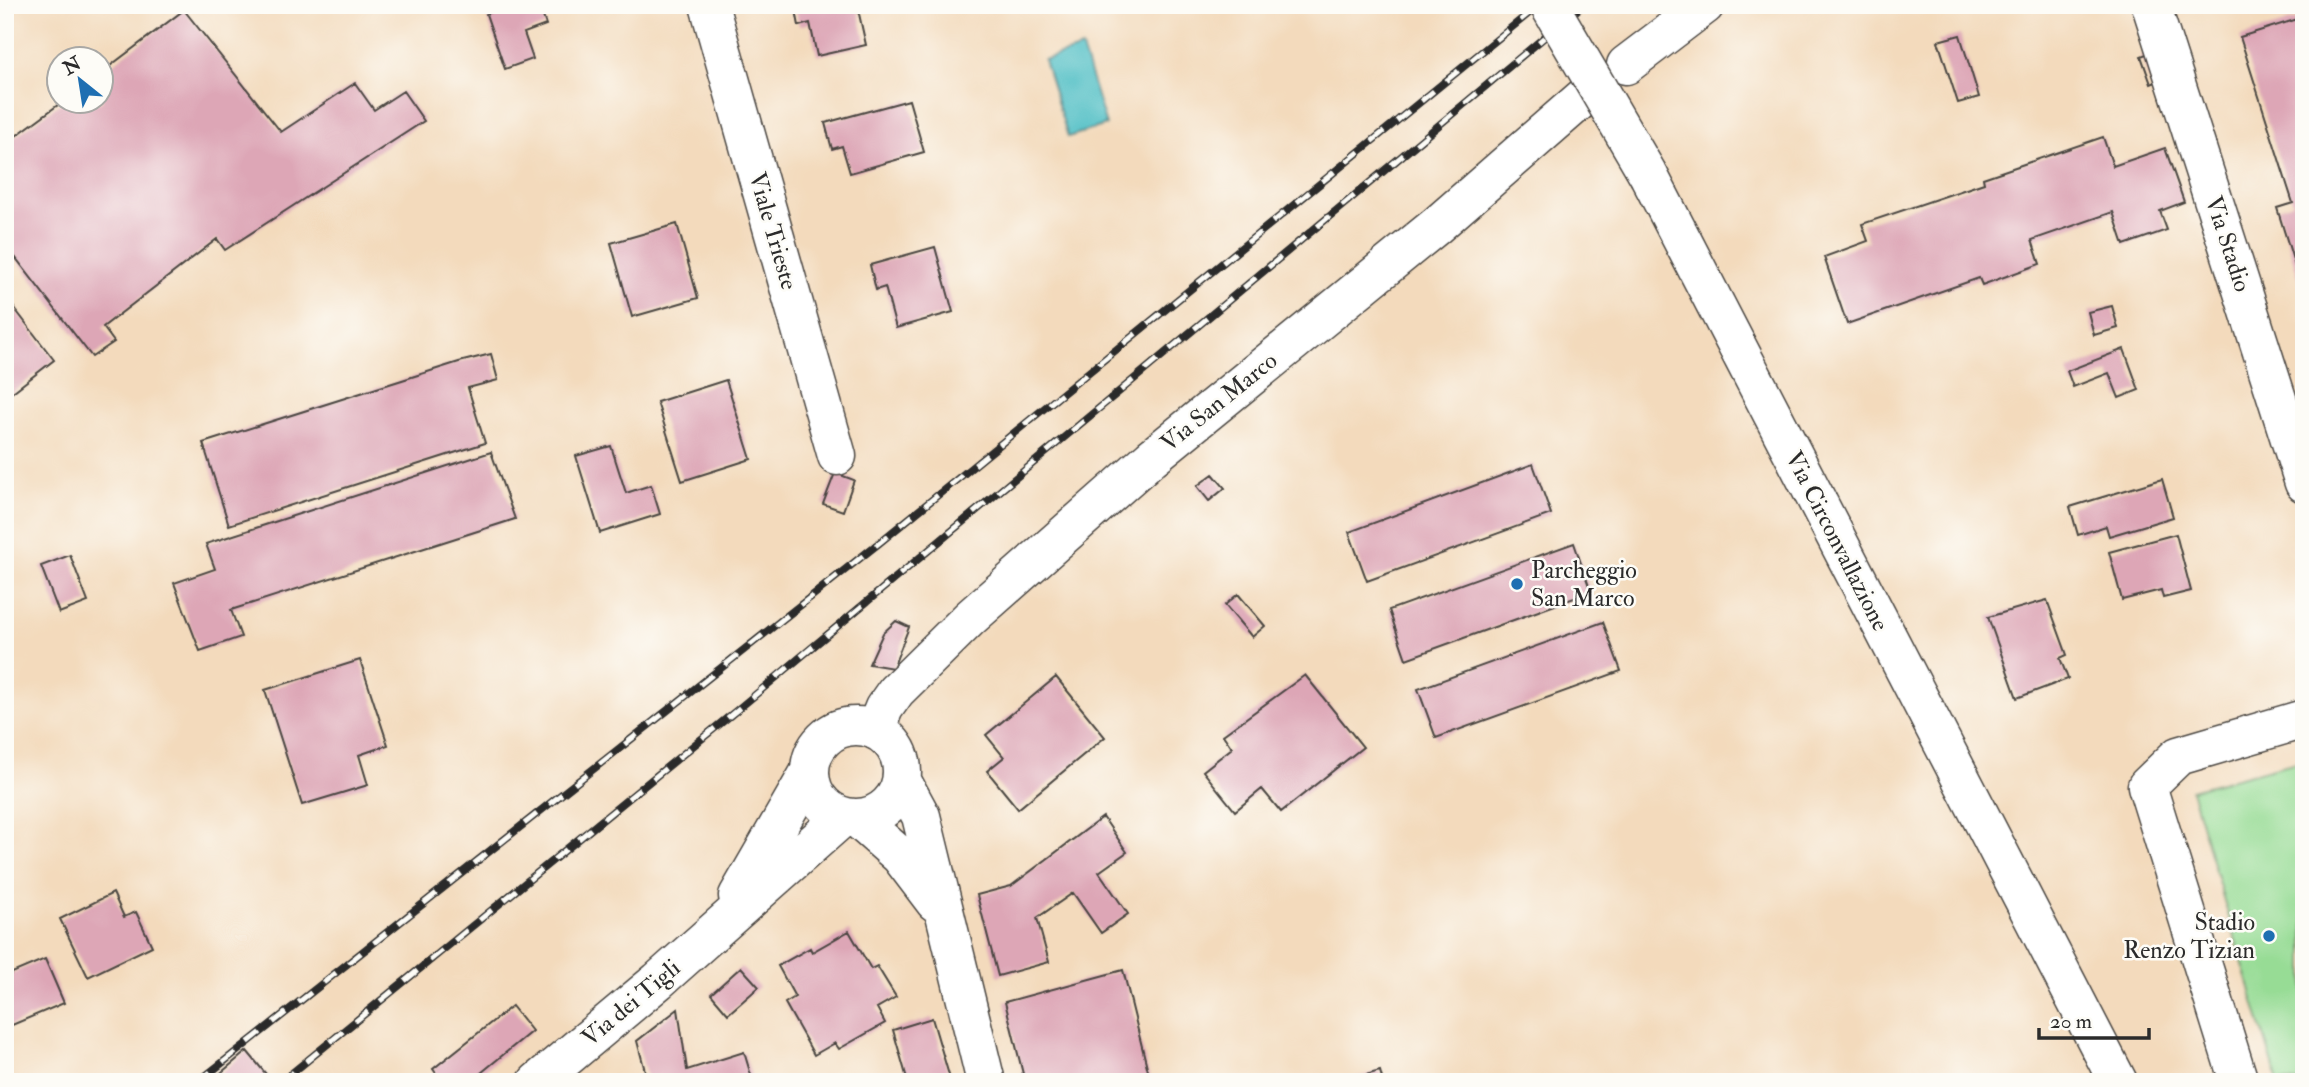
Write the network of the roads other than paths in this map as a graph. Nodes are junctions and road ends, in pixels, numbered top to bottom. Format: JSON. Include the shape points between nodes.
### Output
{"nodes":[{"id":1,"x":709,"y":5,"type":"edge"},
{"id":2,"x":1549,"y":5,"type":"edge"},
{"id":3,"x":1705,"y":5,"type":"edge"},
{"id":4,"x":2151,"y":5,"type":"edge"},
{"id":5,"x":1626,"y":65,"type":"dead end"},
{"id":6,"x":1585,"y":96,"type":"dead end"},
{"id":7,"x":837,"y":456,"type":"dead end"},
{"id":8,"x":2304,"y":483,"type":"edge"},
{"id":9,"x":2304,"y":719,"type":"edge"},
{"id":10,"x":875,"y":730,"type":"junction"},
{"id":11,"x":809,"y":773,"type":"junction"},
{"id":12,"x":902,"y":781,"type":"junction"},
{"id":13,"x":851,"y":818,"type":"junction"},
{"id":14,"x":945,"y":915,"type":"junction"},
{"id":15,"x":723,"y":922,"type":"junction"},
{"id":16,"x":537,"y":1082,"type":"edge"},
{"id":17,"x":986,"y":1082,"type":"edge"},
{"id":18,"x":2118,"y":1082,"type":"edge"},
{"id":19,"x":2239,"y":1082,"type":"edge"}],
"edges":[{"from":1,"to":7,"type":"street","name":"Viale Trieste"},
{"from":2,"to":18,"type":"street","name":"Via Circonvallazione","bridge":true,"via":[[1649,176]]},
{"from":3,"to":5,"type":"street"},
{"from":4,"to":8,"type":"street","name":"Via Stadio"},
{"from":6,"to":10,"type":"street","name":"Via San Marco","via":[[1436,226],[1151,458],[970,618],[896,691]]},
{"from":9,"to":19,"type":"street","via":[[2178,756],[2147,786]]},
{"from":10,"to":11,"type":"street","name":"Via dei Tigli","via":[[863,726],[837,729],[816,747]]},
{"from":10,"to":12,"type":"street","via":[[900,756]]},
{"from":11,"to":13,"type":"street","via":[[819,801],[830,811]]},
{"from":11,"to":15,"type":"street","name":"Via dei Tigli"},
{"from":12,"to":13,"type":"street","name":"Via dei Tigli","via":[[887,807],[873,815]]},
{"from":12,"to":14,"type":"street","via":[[921,816]]},
{"from":13,"to":14,"type":"street","via":[[900,856]]},
{"from":13,"to":15,"type":"street","name":"Via dei Tigli"},
{"from":14,"to":17,"type":"street"},
{"from":15,"to":16,"type":"street","name":"Via dei Tigli"}]}
